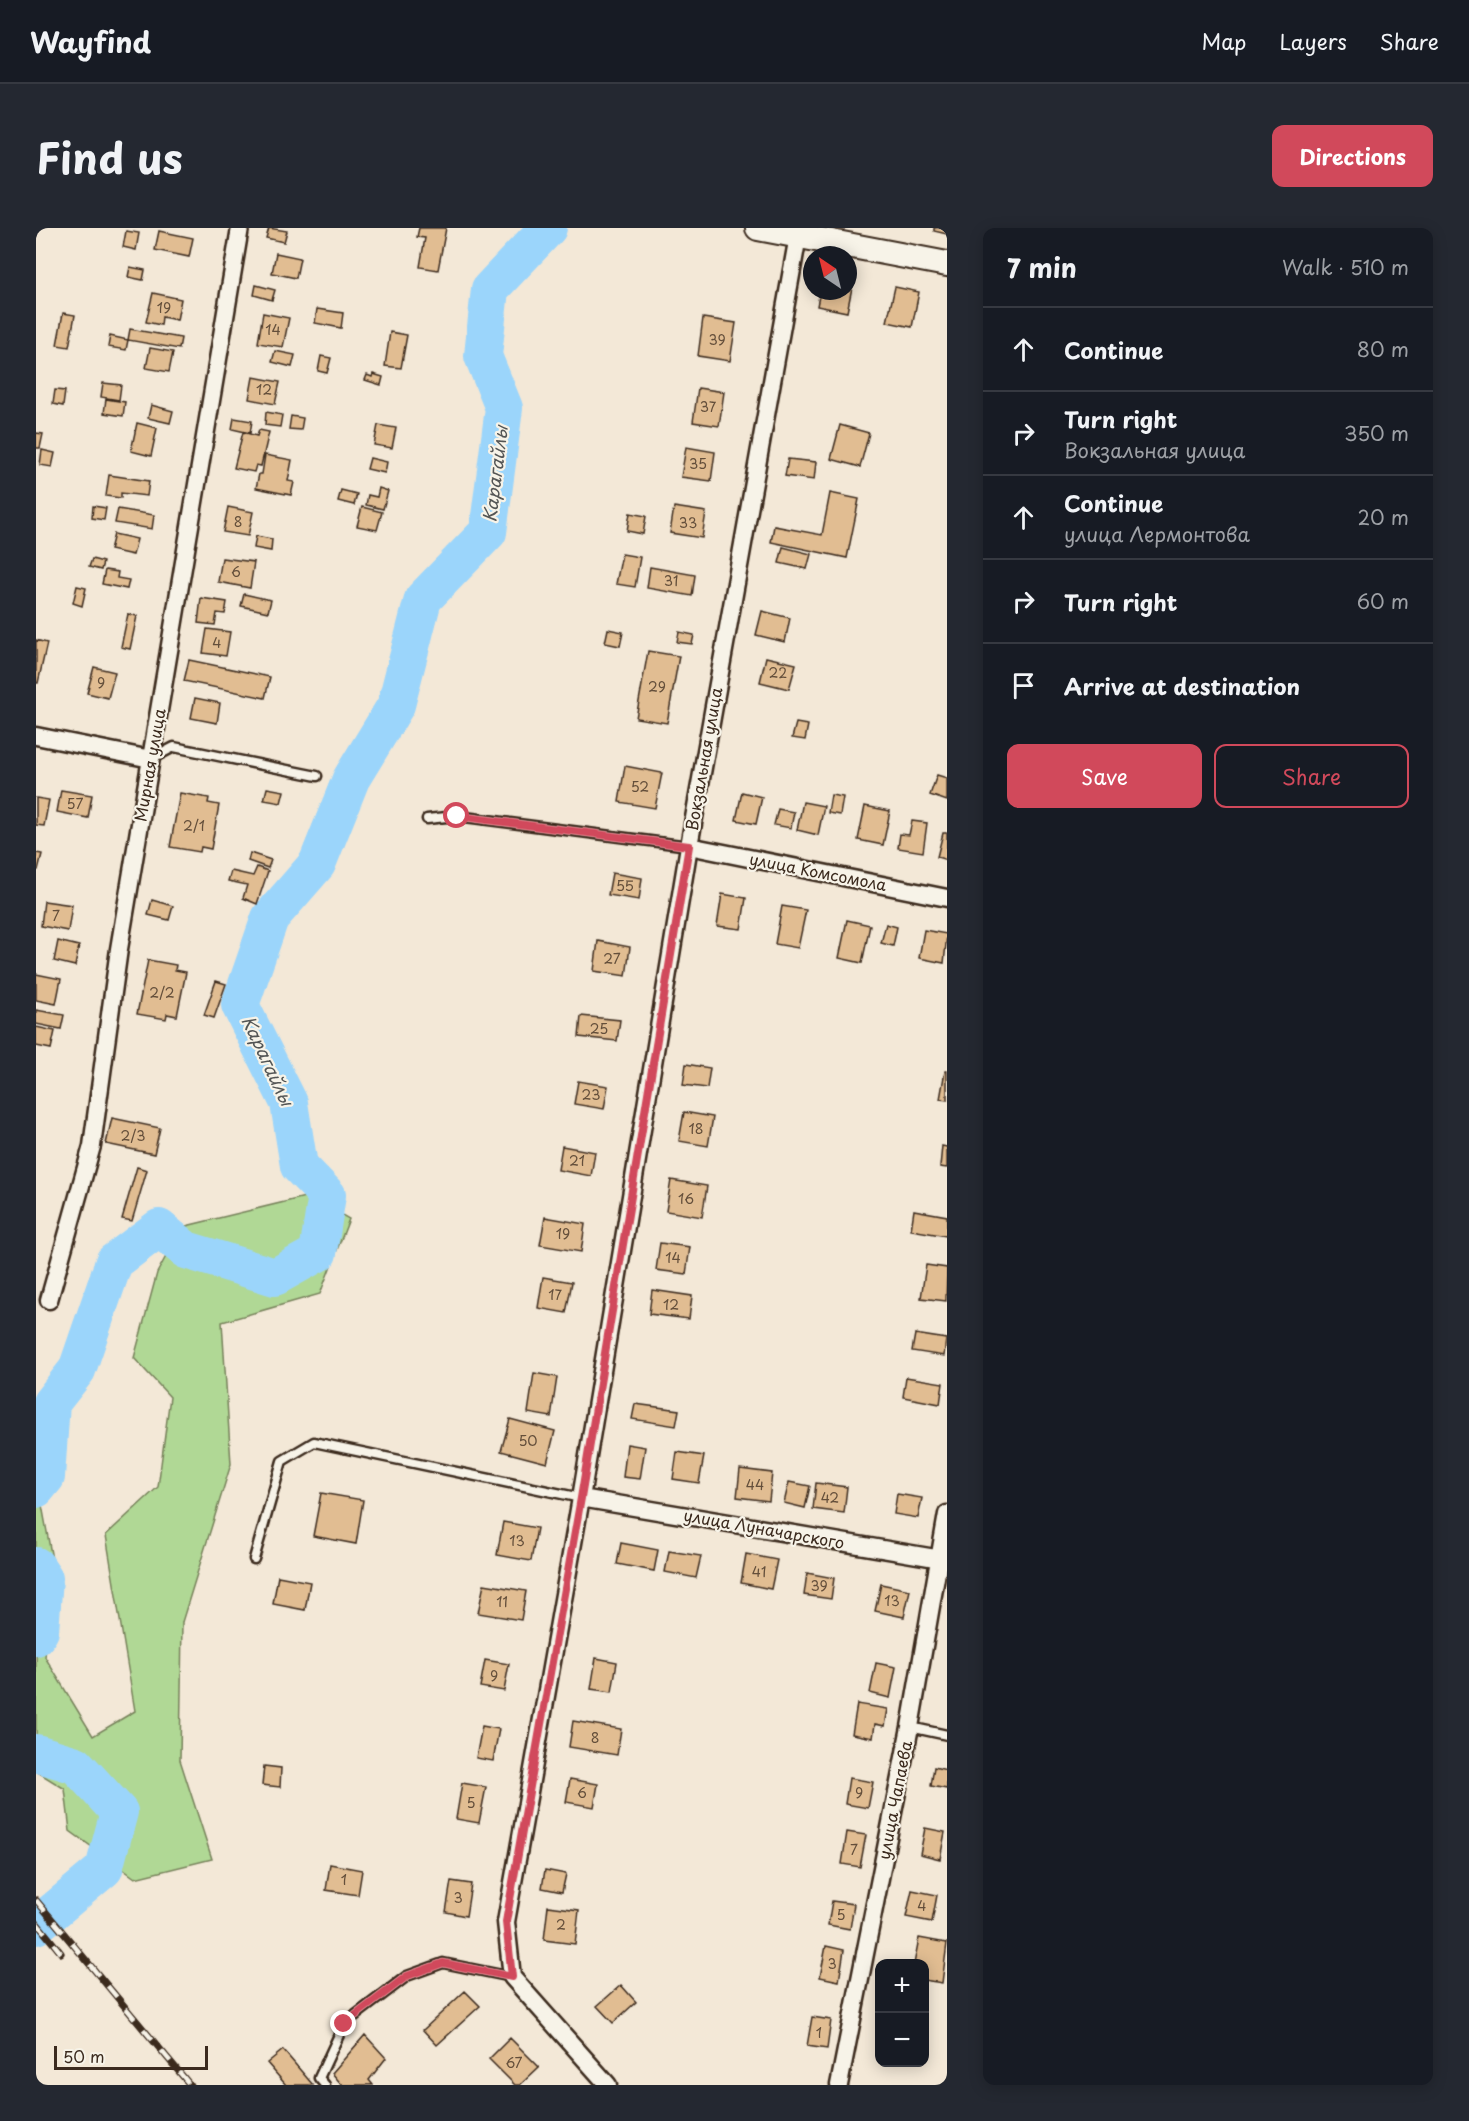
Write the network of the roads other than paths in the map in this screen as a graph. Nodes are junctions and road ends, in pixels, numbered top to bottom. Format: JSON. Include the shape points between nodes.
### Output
{"nodes":[{"id":1,"x":240,"y":228,"type":"edge"},
{"id":2,"x":760,"y":228,"type":"edge"},
{"id":3,"x":798,"y":236,"type":"junction"},
{"id":4,"x":947,"y":264,"type":"edge"},
{"id":5,"x":36,"y":736,"type":"edge"},
{"id":6,"x":151,"y":759,"type":"junction"},
{"id":7,"x":317,"y":776,"type":"dead end"},
{"id":8,"x":427,"y":819,"type":"dead end"},
{"id":9,"x":689,"y":846,"type":"junction"},
{"id":10,"x":947,"y":898,"type":"edge"},
{"id":11,"x":49,"y":1300,"type":"dead end"},
{"id":12,"x":581,"y":1498,"type":"junction"},
{"id":13,"x":947,"y":1514,"type":"edge"},
{"id":14,"x":254,"y":1559,"type":"dead end"},
{"id":15,"x":943,"y":1559,"type":"edge"},
{"id":16,"x":910,"y":1727,"type":"junction"},
{"id":17,"x":947,"y":1735,"type":"edge"},
{"id":18,"x":512,"y":1977,"type":"junction"},
{"id":19,"x":325,"y":2085,"type":"edge"},
{"id":20,"x":608,"y":2085,"type":"edge"},
{"id":21,"x":839,"y":2085,"type":"edge"}],
"edges":[{"from":1,"to":6,"type":"street","name":"Мирная улица"},
{"from":2,"to":3,"type":"main road"},
{"from":3,"to":4,"type":"main road"},
{"from":3,"to":9,"type":"street","name":"Вокзальная улица"},
{"from":5,"to":6,"type":"street"},
{"from":6,"to":7,"type":"lane","via":[[174,747]]},
{"from":6,"to":11,"type":"street","name":"Мирная улица","via":[[92,1146]]},
{"from":8,"to":9,"type":"lane","via":[[457,816]]},
{"from":9,"to":10,"type":"street","name":"улица Комсомола"},
{"from":9,"to":12,"type":"street","name":"Вокзальная улица"},
{"from":12,"to":14,"type":"lane","via":[[314,1442],[282,1461]]},
{"from":12,"to":15,"type":"street","name":"улица Луначарского"},
{"from":12,"to":18,"type":"street","name":"Вокзальная улица","via":[[506,1922]]},
{"from":13,"to":15,"type":"street","name":"улица Чапаева"},
{"from":15,"to":16,"type":"street","name":"улица Чапаева"},
{"from":16,"to":17,"type":"lane"},
{"from":16,"to":21,"type":"street","name":"улица Чапаева"},
{"from":18,"to":19,"type":"lane","via":[[443,1963],[407,1976],[344,2024],[319,2078]]},
{"from":18,"to":20,"type":"street"}]}
